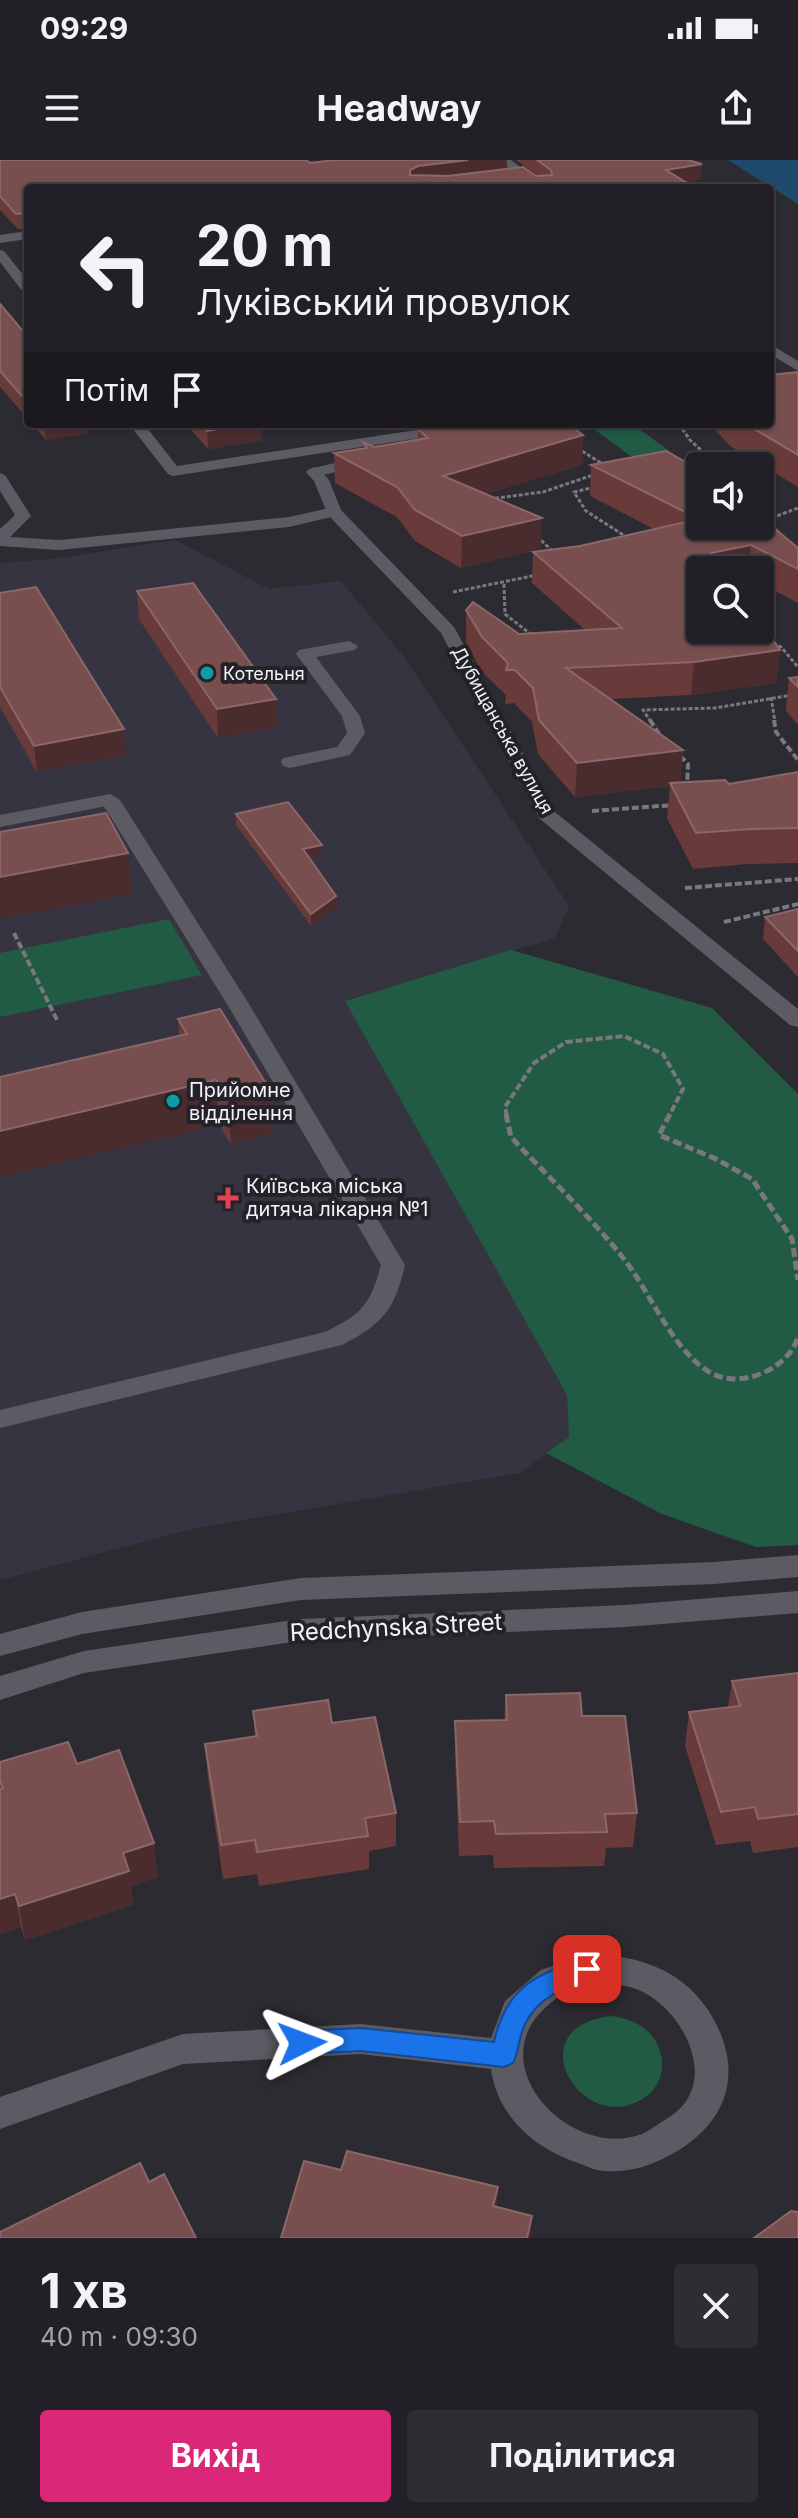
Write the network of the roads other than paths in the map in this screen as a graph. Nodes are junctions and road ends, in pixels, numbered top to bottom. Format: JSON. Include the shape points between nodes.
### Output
{"nodes":[{"id":1,"x":504,"y":160,"type":"edge"},
{"id":2,"x":525,"y":175,"type":"junction"},
{"id":3,"x":509,"y":177,"type":"edge"},
{"id":4,"x":537,"y":184,"type":"edge"},
{"id":5,"x":24,"y":236,"type":"edge"},
{"id":6,"x":0,"y":239,"type":"edge"},
{"id":7,"x":0,"y":254,"type":"edge"},
{"id":8,"x":24,"y":284,"type":"edge"},
{"id":9,"x":774,"y":351,"type":"edge"},
{"id":10,"x":798,"y":367,"type":"edge"},
{"id":11,"x":139,"y":428,"type":"edge"},
{"id":12,"x":458,"y":428,"type":"edge"},
{"id":13,"x":503,"y":434,"type":"edge"},
{"id":14,"x":0,"y":478,"type":"edge"},
{"id":15,"x":334,"y":512,"type":"junction"},
{"id":16,"x":0,"y":540,"type":"edge"},
{"id":17,"x":349,"y":646,"type":"dead end"},
{"id":18,"x":290,"y":762,"type":"dead end"},
{"id":19,"x":0,"y":821,"type":"edge"},
{"id":20,"x":798,"y":1020,"type":"edge"},
{"id":21,"x":0,"y":1419,"type":"edge"},
{"id":22,"x":798,"y":1566,"type":"edge"},
{"id":23,"x":798,"y":1602,"type":"edge"},
{"id":24,"x":0,"y":1645,"type":"edge"},
{"id":25,"x":0,"y":1688,"type":"edge"},
{"id":26,"x":504,"y":2055,"type":"junction"},
{"id":27,"x":0,"y":2113,"type":"edge"}],
"edges":[{"from":1,"to":2,"type":"street"},
{"from":2,"to":3,"type":"street"},
{"from":2,"to":4,"type":"street"},
{"from":5,"to":6,"type":"street"},
{"from":7,"to":8,"type":"street"},
{"from":9,"to":10,"type":"street"},
{"from":11,"to":12,"type":"street","via":[[173,471]]},
{"from":13,"to":15,"type":"street","name":"Дубищанська вулиця","via":[[314,472]]},
{"from":14,"to":16,"type":"street","via":[[23,516]]},
{"from":15,"to":16,"type":"street","via":[[289,522],[59,545]]},
{"from":15,"to":20,"type":"street","name":"Дубищанська вулиця","via":[[448,631],[547,815]]},
{"from":17,"to":18,"type":"street","via":[[305,654],[351,716],[356,733],[343,751]]},
{"from":19,"to":21,"type":"street","via":[[110,800],[393,1265],[386,1297],[367,1323],[333,1339]]},
{"from":22,"to":24,"type":"street","name":"Redchynska Street","via":[[301,1589],[82,1623]]},
{"from":23,"to":25,"type":"street","name":"Redchynska Street","via":[[625,1616],[299,1630],[84,1662]]},
{"from":26,"to":26,"type":"street","via":[[511,2024],[528,1997],[555,1978],[587,1969],[622,1970],[656,1981],[684,2002],[704,2029],[713,2060],[710,2089],[697,2117],[675,2138],[645,2151],[612,2155],[578,2150],[548,2135],[524,2112],[509,2085]]},
{"from":26,"to":27,"type":"street","via":[[361,2039],[183,2049]]}]}
